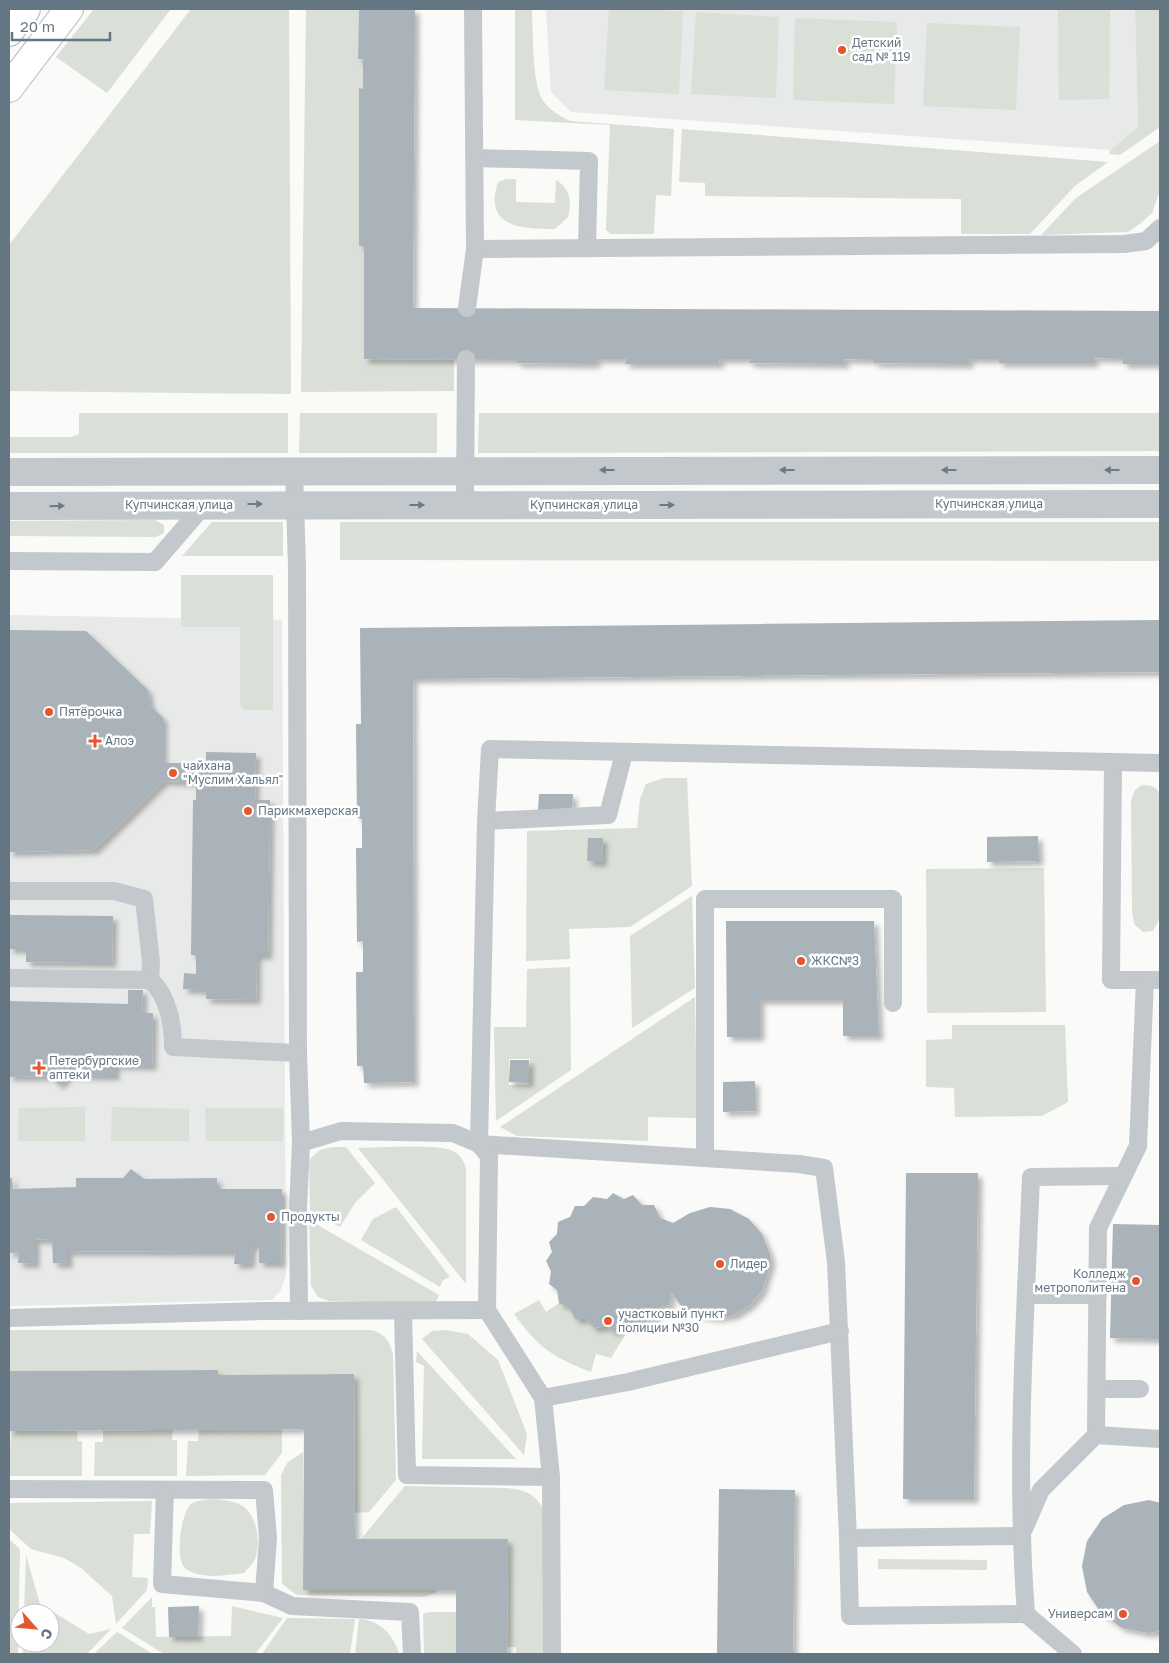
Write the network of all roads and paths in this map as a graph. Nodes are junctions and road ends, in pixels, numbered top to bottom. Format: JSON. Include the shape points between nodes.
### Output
{"nodes":[{"id":1,"x":26,"y":9,"type":"edge"},
{"id":2,"x":70,"y":9,"type":"edge"},
{"id":3,"x":473,"y":9,"type":"edge"},
{"id":4,"x":9,"y":32,"type":"edge"},
{"id":5,"x":9,"y":88,"type":"edge"},
{"id":6,"x":474,"y":158,"type":"junction"},
{"id":7,"x":1160,"y":228,"type":"edge"},
{"id":8,"x":587,"y":248,"type":"junction"},
{"id":9,"x":475,"y":249,"type":"junction"},
{"id":10,"x":467,"y":308,"type":"dead end"},
{"id":11,"x":466,"y":359,"type":"dead end"},
{"id":12,"x":294,"y":470,"type":"junction"},
{"id":13,"x":465,"y":470,"type":"junction"},
{"id":14,"x":1160,"y":470,"type":"edge"},
{"id":15,"x":9,"y":472,"type":"edge"},
{"id":16,"x":205,"y":504,"type":"junction"},
{"id":17,"x":294,"y":504,"type":"junction"},
{"id":18,"x":1160,"y":504,"type":"edge"},
{"id":19,"x":466,"y":505,"type":"junction"},
{"id":20,"x":9,"y":506,"type":"edge"},
{"id":21,"x":9,"y":561,"type":"edge"},
{"id":22,"x":624,"y":753,"type":"junction"},
{"id":23,"x":1113,"y":762,"type":"junction"},
{"id":24,"x":1160,"y":763,"type":"edge"},
{"id":25,"x":486,"y":821,"type":"junction"},
{"id":26,"x":9,"y":891,"type":"edge"},
{"id":27,"x":9,"y":978,"type":"edge"},
{"id":28,"x":150,"y":980,"type":"junction"},
{"id":29,"x":1152,"y":980,"type":"edge"},
{"id":30,"x":893,"y":1003,"type":"dead end"},
{"id":31,"x":298,"y":1053,"type":"junction"},
{"id":32,"x":301,"y":1142,"type":"junction"},
{"id":33,"x":479,"y":1144,"type":"junction"},
{"id":34,"x":704,"y":1157,"type":"junction"},
{"id":35,"x":1121,"y":1176,"type":"junction"},
{"id":36,"x":1026,"y":1294,"type":"junction"},
{"id":37,"x":1098,"y":1295,"type":"junction"},
{"id":38,"x":487,"y":1310,"type":"junction"},
{"id":39,"x":299,"y":1311,"type":"junction"},
{"id":40,"x":402,"y":1311,"type":"junction"},
{"id":41,"x":9,"y":1318,"type":"edge"},
{"id":42,"x":840,"y":1331,"type":"junction"},
{"id":43,"x":1140,"y":1388,"type":"dead end"},
{"id":44,"x":1096,"y":1389,"type":"junction"},
{"id":45,"x":542,"y":1398,"type":"junction"},
{"id":46,"x":1096,"y":1434,"type":"junction"},
{"id":47,"x":1160,"y":1439,"type":"edge"},
{"id":48,"x":551,"y":1477,"type":"junction"},
{"id":49,"x":9,"y":1489,"type":"edge"},
{"id":50,"x":165,"y":1490,"type":"junction"},
{"id":51,"x":1020,"y":1536,"type":"junction"},
{"id":52,"x":848,"y":1538,"type":"junction"},
{"id":53,"x":264,"y":1593,"type":"junction"},
{"id":54,"x":1026,"y":1614,"type":"junction"},
{"id":55,"x":412,"y":1654,"type":"edge"},
{"id":56,"x":552,"y":1654,"type":"edge"},
{"id":57,"x":1073,"y":1654,"type":"edge"}],
"edges":[{"from":1,"to":4,"type":"street"},
{"from":2,"to":5,"type":"street"},
{"from":3,"to":6,"type":"lane"},
{"from":6,"to":8,"type":"lane","via":[[589,161]]},
{"from":6,"to":9,"type":"lane"},
{"from":7,"to":8,"type":"lane","via":[[1146,241],[1124,244]]},
{"from":8,"to":9,"type":"lane"},
{"from":9,"to":10,"type":"lane"},
{"from":11,"to":13,"type":"lane"},
{"from":12,"to":13,"type":"street"},
{"from":12,"to":15,"type":"street"},
{"from":12,"to":17,"type":"lane"},
{"from":14,"to":13,"type":"street","one_way":true},
{"from":13,"to":19,"type":"lane"},
{"from":16,"to":17,"type":"street","name":"Купчинская улица","one_way":true},
{"from":20,"to":16,"type":"street","name":"Купчинская улица","one_way":true},
{"from":16,"to":21,"type":"lane","via":[[155,562]]},
{"from":17,"to":19,"type":"street","name":"Купчинская улица","one_way":true},
{"from":17,"to":31,"type":"lane","via":[[297,567]]},
{"from":19,"to":18,"type":"street","name":"Купчинская улица","one_way":true},
{"from":22,"to":23,"type":"lane"},
{"from":22,"to":25,"type":"lane","via":[[608,815]]},
{"from":22,"to":25,"type":"lane","via":[[490,749]]},
{"from":23,"to":24,"type":"lane"},
{"from":23,"to":29,"type":"lane","via":[[1111,980]]},
{"from":25,"to":33,"type":"lane"},
{"from":26,"to":28,"type":"lane","via":[[114,891],[144,899]]},
{"from":27,"to":28,"type":"lane"},
{"from":28,"to":31,"type":"lane","via":[[160,988],[173,1028],[173,1047]]},
{"from":29,"to":35,"type":"lane","via":[[1138,1146]]},
{"from":30,"to":34,"type":"lane","via":[[893,899],[705,899]]},
{"from":31,"to":32,"type":"lane"},
{"from":32,"to":33,"type":"lane","via":[[341,1131],[453,1133]]},
{"from":32,"to":39,"type":"lane"},
{"from":33,"to":34,"type":"lane"},
{"from":33,"to":38,"type":"lane","via":[[489,1156]]},
{"from":34,"to":42,"type":"lane","via":[[824,1168],[834,1235]]},
{"from":35,"to":36,"type":"lane","via":[[1031,1176]]},
{"from":35,"to":37,"type":"lane","via":[[1098,1228]]},
{"from":36,"to":37,"type":"lane"},
{"from":36,"to":51,"type":"lane"},
{"from":37,"to":44,"type":"lane"},
{"from":38,"to":40,"type":"lane"},
{"from":38,"to":45,"type":"lane"},
{"from":39,"to":40,"type":"lane"},
{"from":39,"to":41,"type":"lane"},
{"from":40,"to":48,"type":"lane","via":[[407,1475]]},
{"from":42,"to":45,"type":"lane","via":[[628,1382]]},
{"from":42,"to":52,"type":"lane"},
{"from":43,"to":44,"type":"lane"},
{"from":44,"to":46,"type":"lane"},
{"from":45,"to":48,"type":"lane"},
{"from":46,"to":47,"type":"lane"},
{"from":46,"to":51,"type":"lane","via":[[1041,1490]]},
{"from":48,"to":56,"type":"lane"},
{"from":49,"to":50,"type":"lane"},
{"from":50,"to":53,"type":"lane","via":[[162,1584]]},
{"from":50,"to":53,"type":"lane","via":[[264,1490],[268,1538]]},
{"from":51,"to":52,"type":"lane"},
{"from":51,"to":54,"type":"lane"},
{"from":52,"to":54,"type":"lane","via":[[850,1616]]},
{"from":53,"to":55,"type":"lane","via":[[292,1606],[410,1612]]},
{"from":54,"to":57,"type":"lane"}]}
